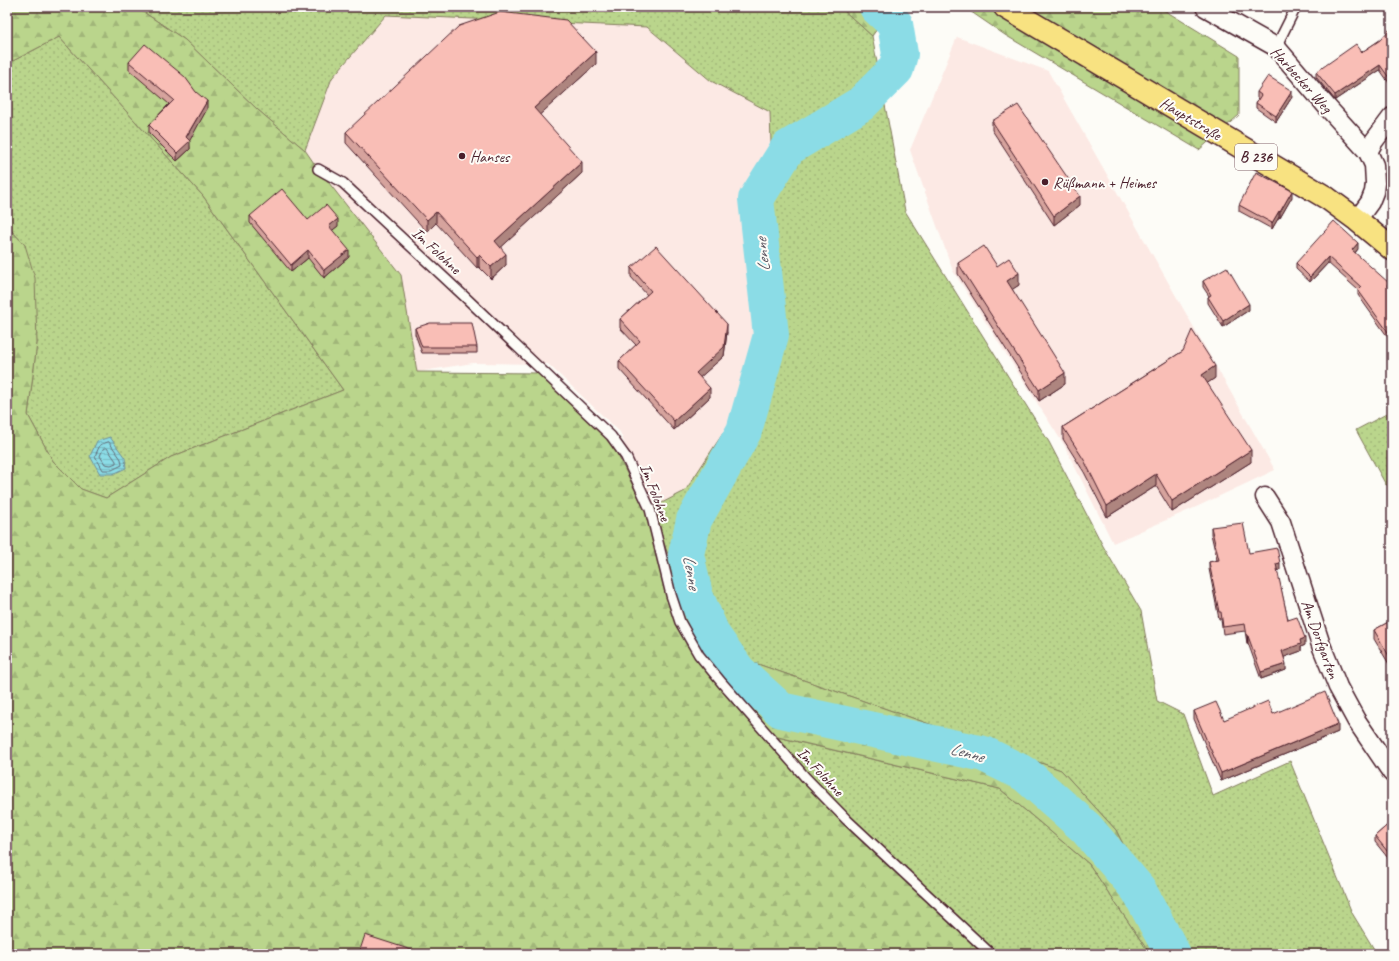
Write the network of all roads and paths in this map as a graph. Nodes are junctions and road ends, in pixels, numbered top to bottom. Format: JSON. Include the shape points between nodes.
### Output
{"nodes":[{"id":1,"x":1005,"y":7,"type":"edge"},
{"id":2,"x":1205,"y":7,"type":"edge"},
{"id":3,"x":1296,"y":7,"type":"edge"},
{"id":4,"x":1276,"y":47,"type":"junction"},
{"id":5,"x":1392,"y":117,"type":"edge"},
{"id":6,"x":1368,"y":152,"type":"junction"},
{"id":7,"x":318,"y":169,"type":"dead end"},
{"id":8,"x":1357,"y":220,"type":"junction"},
{"id":9,"x":1392,"y":249,"type":"edge"},
{"id":10,"x":1265,"y":497,"type":"dead end"},
{"id":11,"x":1392,"y":773,"type":"edge"},
{"id":12,"x":991,"y":954,"type":"edge"}],
"edges":[{"from":1,"to":8,"type":"main road","name":"Hauptstraße","number":"B 236","via":[[1326,198]]},
{"from":2,"to":4,"type":"street","name":"Harbecker Weg"},
{"from":3,"to":4,"type":"lane"},
{"from":4,"to":6,"type":"street","name":"Harbecker Weg"},
{"from":5,"to":6,"type":"street"},
{"from":6,"to":8,"type":"street","via":[[1374,166],[1374,192]]},
{"from":7,"to":12,"type":"lane","name":"Im Folohne","via":[[343,183],[611,436],[626,457],[650,508],[680,622],[699,655],[806,778],[847,820]]},
{"from":8,"to":9,"type":"main road","name":"Hauptstraße","number":"B 236"},
{"from":10,"to":11,"type":"street","name":"Am Dorfgarten","via":[[1282,522],[1321,645],[1338,687],[1356,720]]}]}
